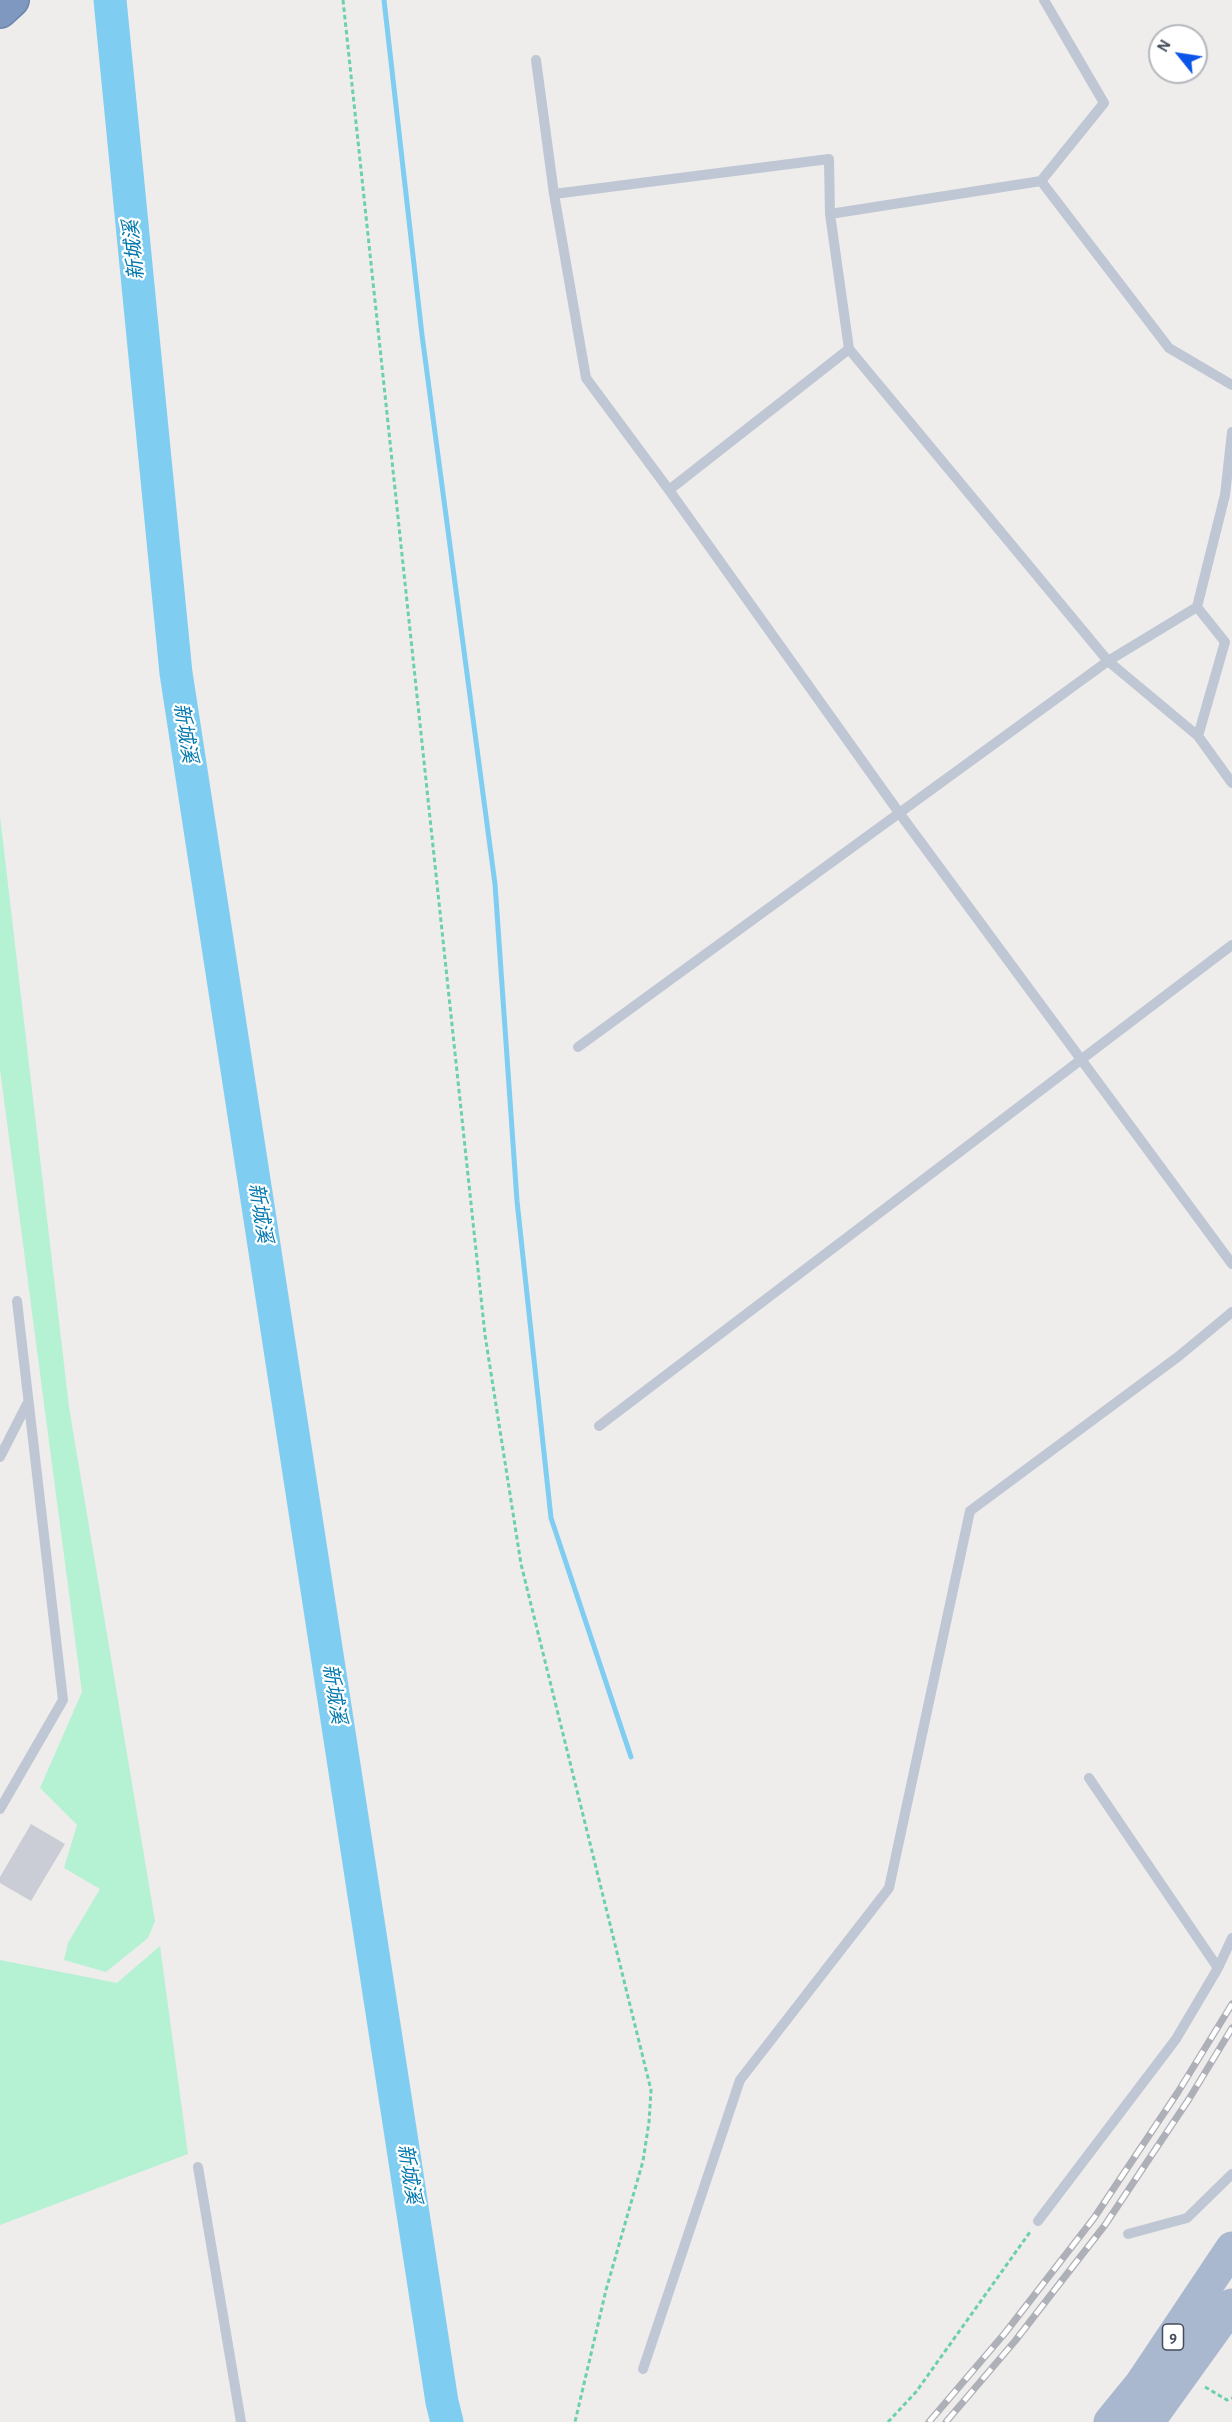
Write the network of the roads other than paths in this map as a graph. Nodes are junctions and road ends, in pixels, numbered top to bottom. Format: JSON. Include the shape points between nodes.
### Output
{"nodes":[{"id":1,"x":12,"y":0,"type":"edge"},
{"id":2,"x":1044,"y":0,"type":"edge"},
{"id":3,"x":0,"y":11,"type":"edge"},
{"id":4,"x":537,"y":60,"type":"dead end"},
{"id":5,"x":1041,"y":181,"type":"junction"},
{"id":6,"x":554,"y":194,"type":"junction"},
{"id":7,"x":830,"y":214,"type":"junction"},
{"id":8,"x":849,"y":349,"type":"junction"},
{"id":9,"x":1232,"y":385,"type":"edge"},
{"id":10,"x":1232,"y":432,"type":"edge"},
{"id":11,"x":669,"y":490,"type":"junction"},
{"id":12,"x":1197,"y":607,"type":"junction"},
{"id":13,"x":1108,"y":661,"type":"junction"},
{"id":14,"x":1198,"y":736,"type":"junction"},
{"id":15,"x":1232,"y":783,"type":"edge"},
{"id":16,"x":900,"y":814,"type":"junction"},
{"id":17,"x":1232,"y":945,"type":"edge"},
{"id":18,"x":578,"y":1047,"type":"dead end"},
{"id":19,"x":1082,"y":1059,"type":"junction"},
{"id":20,"x":1232,"y":1264,"type":"edge"},
{"id":21,"x":17,"y":1301,"type":"dead end"},
{"id":22,"x":1232,"y":1312,"type":"edge"},
{"id":23,"x":27,"y":1404,"type":"junction"},
{"id":24,"x":599,"y":1426,"type":"dead end"},
{"id":25,"x":0,"y":1457,"type":"edge"},
{"id":26,"x":1089,"y":1778,"type":"dead end"},
{"id":27,"x":0,"y":1809,"type":"edge"},
{"id":28,"x":1232,"y":1938,"type":"edge"},
{"id":29,"x":1218,"y":1968,"type":"junction"},
{"id":30,"x":198,"y":2167,"type":"dead end"},
{"id":31,"x":1232,"y":2174,"type":"edge"},
{"id":32,"x":1038,"y":2221,"type":"road end"},
{"id":33,"x":1128,"y":2234,"type":"dead end"},
{"id":34,"x":1232,"y":2248,"type":"edge"},
{"id":35,"x":1232,"y":2305,"type":"edge"},
{"id":36,"x":643,"y":2368,"type":"dead end"},
{"id":37,"x":242,"y":2422,"type":"edge"},
{"id":38,"x":1110,"y":2422,"type":"edge"},
{"id":39,"x":1148,"y":2422,"type":"edge"}],
"edges":[{"from":1,"to":3,"type":"highway"},
{"from":2,"to":5,"type":"lane","via":[[1104,103]]},
{"from":4,"to":6,"type":"lane"},
{"from":5,"to":7,"type":"lane"},
{"from":5,"to":9,"type":"lane","via":[[1169,348]]},
{"from":6,"to":7,"type":"lane","via":[[829,159]]},
{"from":6,"to":11,"type":"lane","via":[[586,378]]},
{"from":7,"to":8,"type":"lane"},
{"from":8,"to":11,"type":"lane"},
{"from":8,"to":13,"type":"lane"},
{"from":10,"to":12,"type":"lane","via":[[1225,495]]},
{"from":11,"to":16,"type":"lane"},
{"from":12,"to":13,"type":"lane"},
{"from":12,"to":14,"type":"lane","via":[[1225,642]]},
{"from":13,"to":14,"type":"lane"},
{"from":13,"to":16,"type":"lane"},
{"from":14,"to":15,"type":"lane"},
{"from":16,"to":18,"type":"lane"},
{"from":16,"to":19,"type":"lane"},
{"from":17,"to":19,"type":"lane"},
{"from":19,"to":20,"type":"lane"},
{"from":19,"to":24,"type":"lane"},
{"from":21,"to":23,"type":"lane"},
{"from":22,"to":36,"type":"lane","via":[[970,1511],[889,1888],[740,2080]]},
{"from":23,"to":25,"type":"lane"},
{"from":23,"to":27,"type":"lane","via":[[63,1700]]},
{"from":26,"to":29,"type":"lane"},
{"from":28,"to":29,"type":"lane"},
{"from":29,"to":32,"type":"lane","via":[[1176,2039]]},
{"from":30,"to":37,"type":"lane"},
{"from":31,"to":33,"type":"lane","via":[[1187,2218]]},
{"from":34,"to":38,"type":"main road","number":"9","via":[[1141,2384]]},
{"from":35,"to":39,"type":"main road","number":"9"}]}
